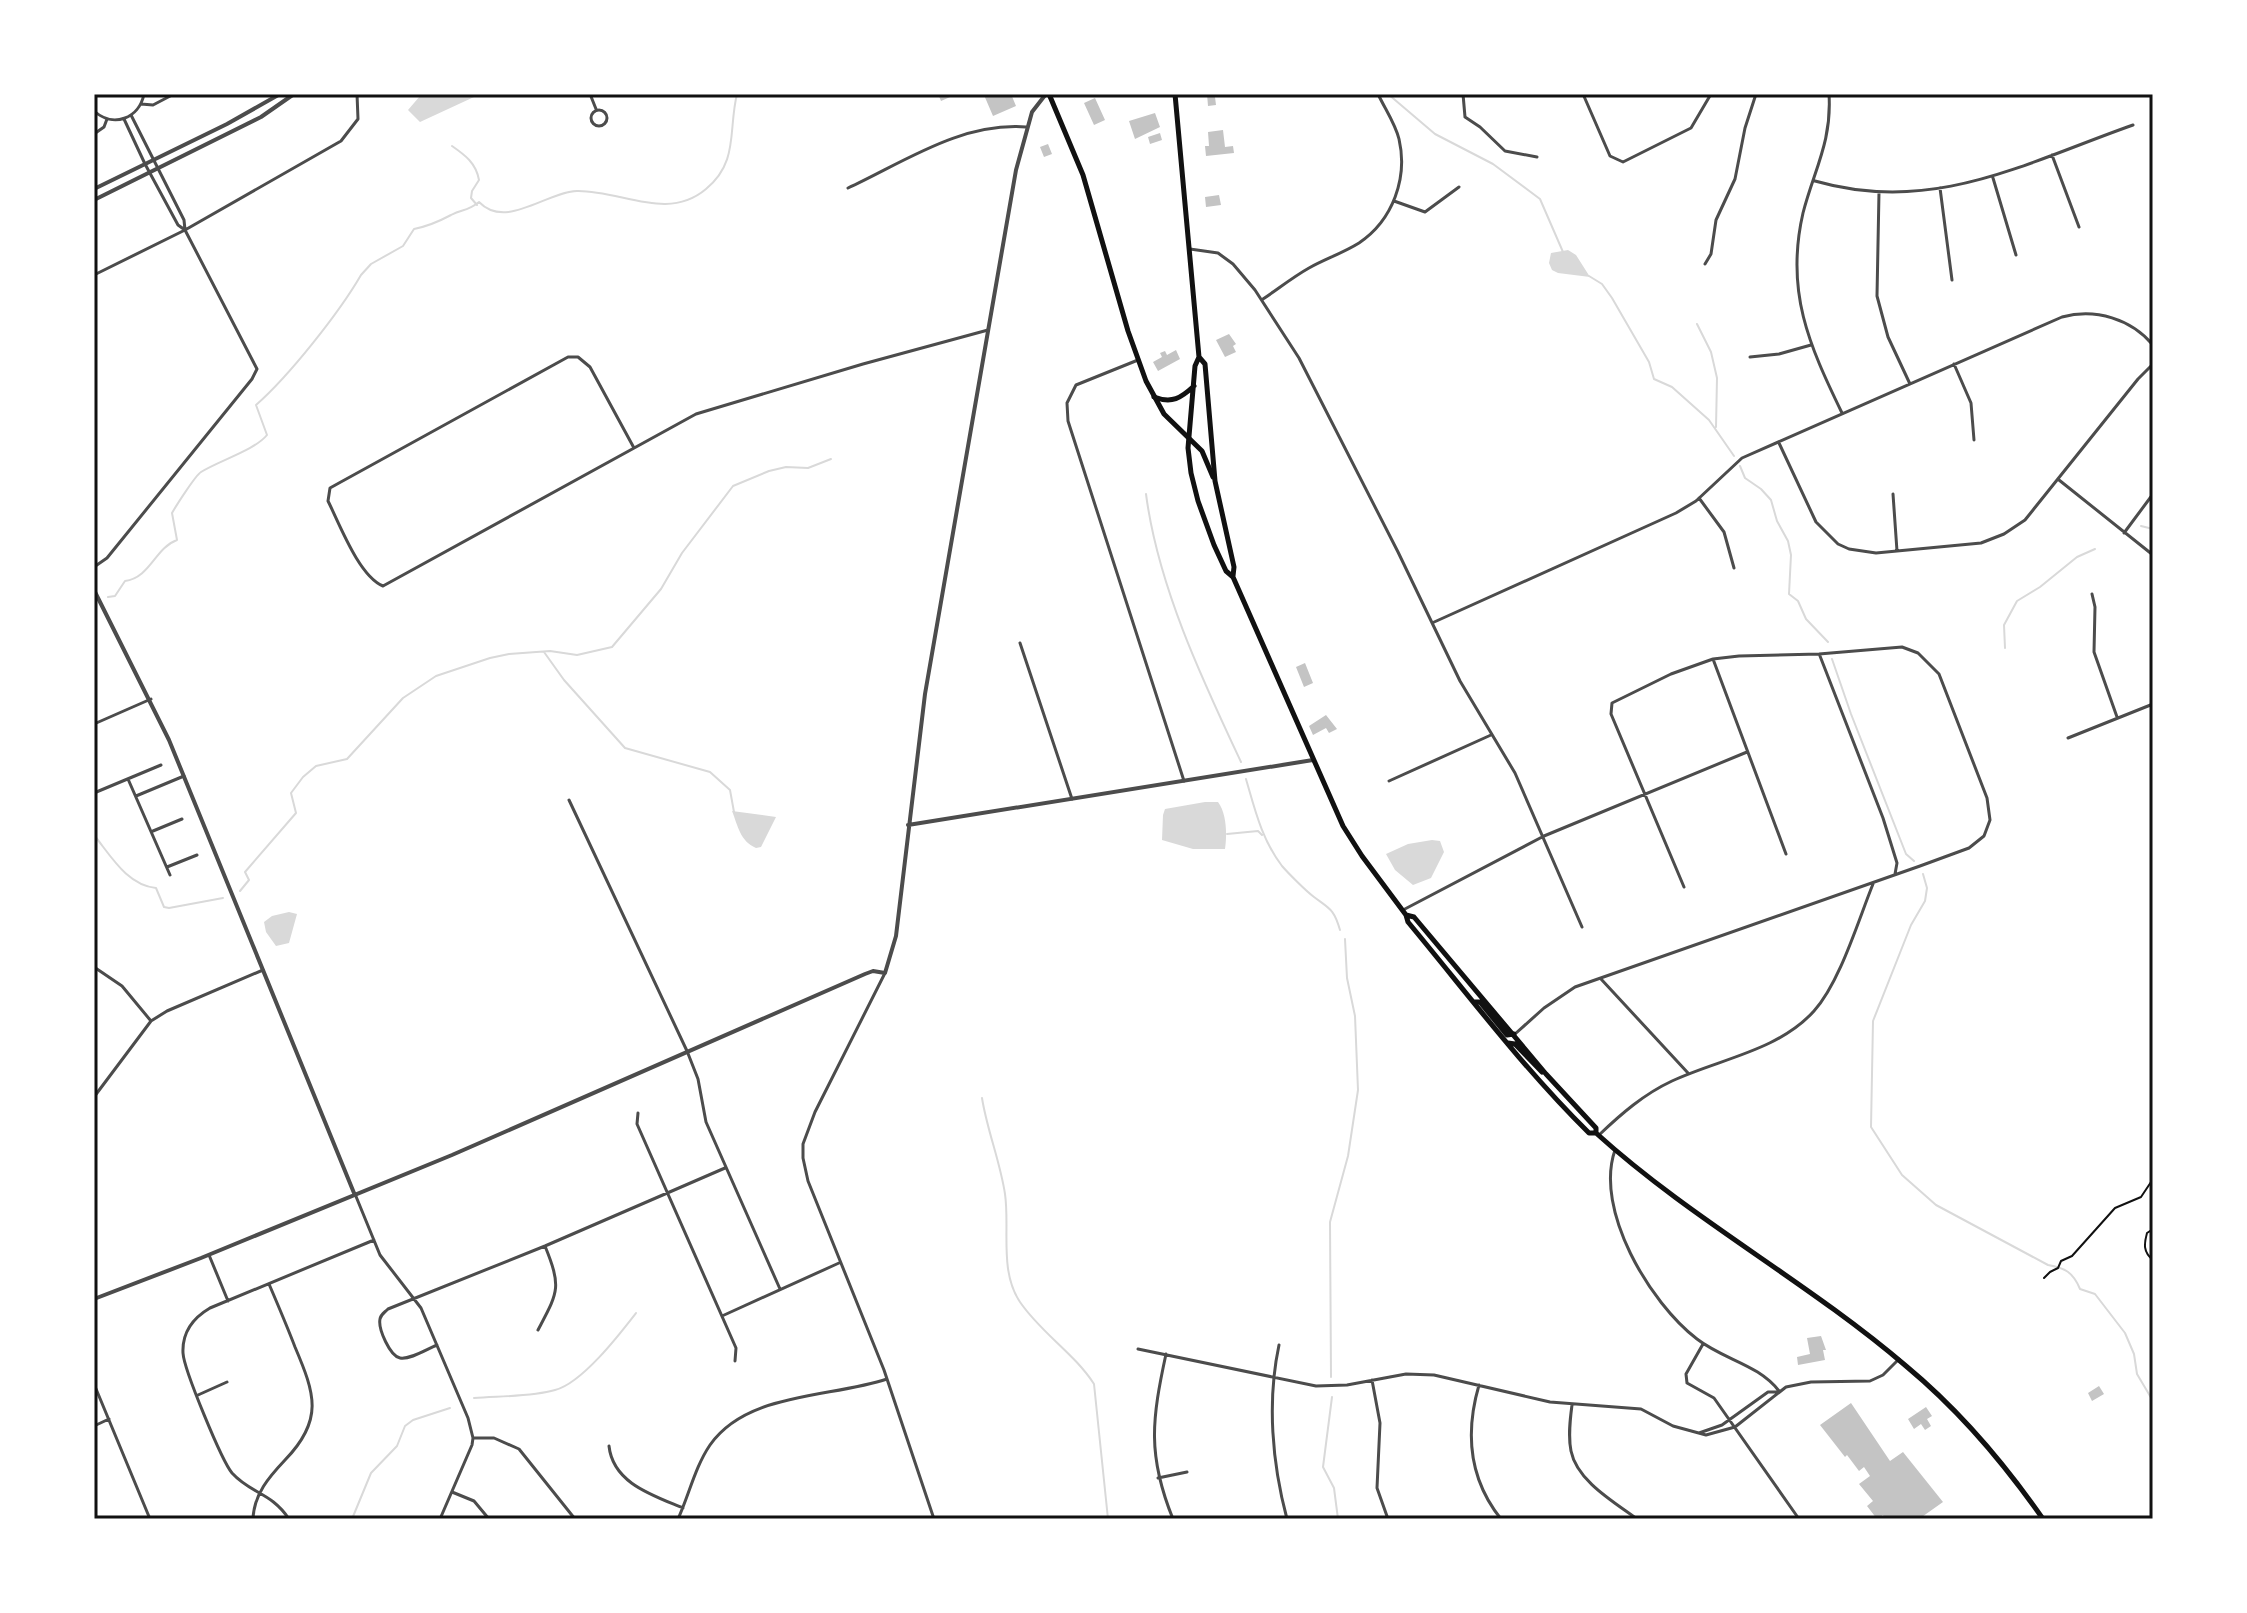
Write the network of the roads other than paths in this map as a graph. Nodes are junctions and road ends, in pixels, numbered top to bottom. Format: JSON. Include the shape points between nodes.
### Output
{"nodes":[{"id":1,"x":144,"y":94,"type":"edge"},
{"id":2,"x":174,"y":94,"type":"edge"},
{"id":3,"x":280,"y":94,"type":"edge"},
{"id":4,"x":294,"y":94,"type":"edge"},
{"id":5,"x":357,"y":94,"type":"edge"},
{"id":6,"x":590,"y":94,"type":"edge"},
{"id":7,"x":1047,"y":94,"type":"edge"},
{"id":8,"x":1175,"y":94,"type":"edge"},
{"id":9,"x":1378,"y":94,"type":"edge"},
{"id":10,"x":1463,"y":94,"type":"edge"},
{"id":11,"x":1583,"y":94,"type":"edge"},
{"id":12,"x":1711,"y":94,"type":"edge"},
{"id":13,"x":1756,"y":94,"type":"edge"},
{"id":14,"x":1829,"y":94,"type":"edge"},
{"id":15,"x":141,"y":104,"type":"junction"},
{"id":16,"x":596,"y":110,"type":"junction"},
{"id":17,"x":94,"y":111,"type":"edge"},
{"id":18,"x":131,"y":115,"type":"junction"},
{"id":19,"x":107,"y":119,"type":"junction"},
{"id":20,"x":124,"y":119,"type":"junction"},
{"id":21,"x":2133,"y":125,"type":"dead end"},
{"id":22,"x":1026,"y":127,"type":"junction"},
{"id":23,"x":94,"y":134,"type":"edge"},
{"id":24,"x":2052,"y":155,"type":"junction"},
{"id":25,"x":1537,"y":157,"type":"dead end"},
{"id":26,"x":154,"y":160,"type":"junction"},
{"id":27,"x":145,"y":164,"type":"junction"},
{"id":28,"x":158,"y":168,"type":"junction"},
{"id":29,"x":150,"y":172,"type":"junction"},
{"id":30,"x":1993,"y":178,"type":"junction"},
{"id":31,"x":1815,"y":181,"type":"junction"},
{"id":32,"x":1459,"y":187,"type":"dead end"},
{"id":33,"x":848,"y":188,"type":"dead end"},
{"id":34,"x":1940,"y":188,"type":"junction"},
{"id":35,"x":94,"y":189,"type":"edge"},
{"id":36,"x":1879,"y":192,"type":"junction"},
{"id":37,"x":94,"y":200,"type":"edge"},
{"id":38,"x":1394,"y":201,"type":"junction"},
{"id":39,"x":2079,"y":227,"type":"dead end"},
{"id":40,"x":185,"y":230,"type":"junction"},
{"id":41,"x":1190,"y":249,"type":"junction"},
{"id":42,"x":2016,"y":255,"type":"dead end"},
{"id":43,"x":1705,"y":264,"type":"dead end"},
{"id":44,"x":94,"y":275,"type":"edge"},
{"id":45,"x":1952,"y":280,"type":"dead end"},
{"id":46,"x":1262,"y":300,"type":"junction"},
{"id":47,"x":988,"y":330,"type":"junction"},
{"id":48,"x":1811,"y":345,"type":"junction"},
{"id":49,"x":2153,"y":345,"type":"edge"},
{"id":50,"x":1199,"y":357,"type":"junction"},
{"id":51,"x":1750,"y":357,"type":"dead end"},
{"id":52,"x":1138,"y":360,"type":"junction"},
{"id":53,"x":1954,"y":364,"type":"junction"},
{"id":54,"x":2153,"y":364,"type":"edge"},
{"id":55,"x":1910,"y":384,"type":"junction"},
{"id":56,"x":1194,"y":385,"type":"junction"},
{"id":57,"x":1154,"y":397,"type":"junction"},
{"id":58,"x":1843,"y":414,"type":"junction"},
{"id":59,"x":1189,"y":439,"type":"junction"},
{"id":60,"x":1974,"y":440,"type":"dead end"},
{"id":61,"x":1779,"y":443,"type":"junction"},
{"id":62,"x":634,"y":448,"type":"junction"},
{"id":63,"x":2059,"y":480,"type":"junction"},
{"id":64,"x":1215,"y":481,"type":"junction"},
{"id":65,"x":1893,"y":494,"type":"dead end"},
{"id":66,"x":2153,"y":494,"type":"edge"},
{"id":67,"x":1699,"y":498,"type":"junction"},
{"id":68,"x":2124,"y":533,"type":"junction"},
{"id":69,"x":1897,"y":551,"type":"junction"},
{"id":70,"x":2153,"y":555,"type":"edge"},
{"id":71,"x":94,"y":567,"type":"edge"},
{"id":72,"x":1734,"y":568,"type":"dead end"},
{"id":73,"x":1233,"y":577,"type":"junction"},
{"id":74,"x":94,"y":590,"type":"edge"},
{"id":75,"x":2092,"y":594,"type":"dead end"},
{"id":76,"x":1432,"y":623,"type":"junction"},
{"id":77,"x":1020,"y":643,"type":"dead end"},
{"id":78,"x":1819,"y":654,"type":"junction"},
{"id":79,"x":1713,"y":659,"type":"junction"},
{"id":80,"x":151,"y":699,"type":"junction"},
{"id":81,"x":2153,"y":704,"type":"edge"},
{"id":82,"x":2117,"y":717,"type":"junction"},
{"id":83,"x":94,"y":724,"type":"edge"},
{"id":84,"x":1492,"y":734,"type":"junction"},
{"id":85,"x":2068,"y":738,"type":"dead end"},
{"id":86,"x":1747,"y":752,"type":"junction"},
{"id":87,"x":1313,"y":760,"type":"junction"},
{"id":88,"x":161,"y":765,"type":"dead end"},
{"id":89,"x":184,"y":776,"type":"junction"},
{"id":90,"x":128,"y":779,"type":"junction"},
{"id":91,"x":1184,"y":781,"type":"junction"},
{"id":92,"x":1389,"y":781,"type":"dead end"},
{"id":93,"x":94,"y":793,"type":"edge"},
{"id":94,"x":1645,"y":794,"type":"junction"},
{"id":95,"x":136,"y":796,"type":"junction"},
{"id":96,"x":1072,"y":799,"type":"junction"},
{"id":97,"x":569,"y":800,"type":"dead end"},
{"id":98,"x":182,"y":819,"type":"dead end"},
{"id":99,"x":908,"y":825,"type":"junction"},
{"id":100,"x":151,"y":831,"type":"junction"},
{"id":101,"x":1544,"y":836,"type":"junction"},
{"id":102,"x":1786,"y":854,"type":"dead end"},
{"id":103,"x":197,"y":855,"type":"dead end"},
{"id":104,"x":166,"y":867,"type":"junction"},
{"id":105,"x":1895,"y":874,"type":"junction"},
{"id":106,"x":170,"y":875,"type":"dead end"},
{"id":107,"x":1874,"y":883,"type":"junction"},
{"id":108,"x":1684,"y":887,"type":"dead end"},
{"id":109,"x":1404,"y":912,"type":"junction"},
{"id":110,"x":1582,"y":927,"type":"dead end"},
{"id":111,"x":94,"y":967,"type":"edge"},
{"id":112,"x":263,"y":970,"type":"junction"},
{"id":113,"x":885,"y":973,"type":"junction"},
{"id":114,"x":1601,"y":979,"type":"junction"},
{"id":115,"x":1474,"y":1002,"type":"junction"},
{"id":116,"x":151,"y":1021,"type":"junction"},
{"id":117,"x":1515,"y":1034,"type":"junction"},
{"id":118,"x":1507,"y":1043,"type":"junction"},
{"id":119,"x":687,"y":1051,"type":"junction"},
{"id":120,"x":1546,"y":1074,"type":"junction"},
{"id":121,"x":1689,"y":1074,"type":"junction"},
{"id":122,"x":94,"y":1097,"type":"edge"},
{"id":123,"x":638,"y":1113,"type":"dead end"},
{"id":124,"x":1598,"y":1134,"type":"junction"},
{"id":125,"x":1615,"y":1150,"type":"junction"},
{"id":126,"x":726,"y":1167,"type":"junction"},
{"id":127,"x":668,"y":1193,"type":"junction"},
{"id":128,"x":355,"y":1194,"type":"junction"},
{"id":129,"x":374,"y":1240,"type":"junction"},
{"id":130,"x":545,"y":1246,"type":"junction"},
{"id":131,"x":209,"y":1255,"type":"junction"},
{"id":132,"x":840,"y":1263,"type":"junction"},
{"id":133,"x":269,"y":1284,"type":"junction"},
{"id":134,"x":780,"y":1289,"type":"junction"},
{"id":135,"x":415,"y":1298,"type":"junction"},
{"id":136,"x":94,"y":1299,"type":"edge"},
{"id":137,"x":228,"y":1301,"type":"junction"},
{"id":138,"x":722,"y":1316,"type":"junction"},
{"id":139,"x":538,"y":1330,"type":"dead end"},
{"id":140,"x":1703,"y":1344,"type":"junction"},
{"id":141,"x":437,"y":1345,"type":"junction"},
{"id":142,"x":1279,"y":1345,"type":"dead end"},
{"id":143,"x":1138,"y":1349,"type":"dead end"},
{"id":144,"x":1166,"y":1354,"type":"junction"},
{"id":145,"x":1899,"y":1359,"type":"junction"},
{"id":146,"x":735,"y":1361,"type":"dead end"},
{"id":147,"x":1273,"y":1377,"type":"junction"},
{"id":148,"x":887,"y":1379,"type":"junction"},
{"id":149,"x":1372,"y":1380,"type":"junction"},
{"id":150,"x":227,"y":1382,"type":"dead end"},
{"id":151,"x":94,"y":1384,"type":"edge"},
{"id":152,"x":1479,"y":1385,"type":"junction"},
{"id":153,"x":1779,"y":1392,"type":"junction"},
{"id":154,"x":198,"y":1395,"type":"junction"},
{"id":155,"x":1572,"y":1405,"type":"junction"},
{"id":156,"x":109,"y":1419,"type":"junction"},
{"id":157,"x":1730,"y":1420,"type":"junction"},
{"id":158,"x":94,"y":1426,"type":"edge"},
{"id":159,"x":1735,"y":1427,"type":"junction"},
{"id":160,"x":1699,"y":1433,"type":"junction"},
{"id":161,"x":473,"y":1438,"type":"junction"},
{"id":162,"x":609,"y":1446,"type":"dead end"},
{"id":163,"x":1187,"y":1472,"type":"dead end"},
{"id":164,"x":1158,"y":1478,"type":"junction"},
{"id":165,"x":452,"y":1492,"type":"junction"},
{"id":166,"x":260,"y":1493,"type":"junction"},
{"id":167,"x":683,"y":1508,"type":"junction"},
{"id":168,"x":150,"y":1519,"type":"edge"},
{"id":169,"x":253,"y":1519,"type":"edge"},
{"id":170,"x":289,"y":1519,"type":"edge"},
{"id":171,"x":440,"y":1519,"type":"edge"},
{"id":172,"x":489,"y":1519,"type":"edge"},
{"id":173,"x":575,"y":1519,"type":"edge"},
{"id":174,"x":678,"y":1519,"type":"edge"},
{"id":175,"x":934,"y":1519,"type":"edge"},
{"id":176,"x":1173,"y":1519,"type":"edge"},
{"id":177,"x":1287,"y":1519,"type":"edge"},
{"id":178,"x":1388,"y":1519,"type":"edge"},
{"id":179,"x":1501,"y":1519,"type":"edge"},
{"id":180,"x":1637,"y":1519,"type":"edge"},
{"id":181,"x":1799,"y":1519,"type":"edge"},
{"id":182,"x":2043,"y":1519,"type":"edge"}],
"edges":[{"from":1,"to":15,"type":"street"},
{"from":2,"to":15,"type":"street","via":[[153,105]]},
{"from":3,"to":26,"type":"street"},
{"from":4,"to":28,"type":"street","via":[[261,117]]},
{"from":5,"to":40,"type":"street","via":[[358,119],[341,141]]},
{"from":6,"to":16,"type":"street"},
{"from":7,"to":22,"type":"street"},
{"from":7,"to":52,"type":"main road","via":[[1082,172]]},
{"from":8,"to":41,"type":"main road"},
{"from":9,"to":38,"type":"street","via":[[1401,149]]},
{"from":10,"to":25,"type":"street","via":[[1465,117],[1497,145]]},
{"from":11,"to":12,"type":"street","via":[[1610,156],[1623,162],[1691,128]]},
{"from":13,"to":43,"type":"street","via":[[1735,179],[1716,220]]},
{"from":14,"to":31,"type":"street","via":[[1827,133]]},
{"from":15,"to":18,"type":"street"},
{"from":16,"to":16,"type":"street","via":[[607,115],[604,125],[592,122]]},
{"from":17,"to":19,"type":"street"},
{"from":18,"to":20,"type":"street"},
{"from":18,"to":26,"type":"street"},
{"from":19,"to":20,"type":"street"},
{"from":19,"to":23,"type":"street"},
{"from":20,"to":27,"type":"street"},
{"from":21,"to":24,"type":"street"},
{"from":22,"to":33,"type":"street","via":[[944,141]]},
{"from":22,"to":47,"type":"street"},
{"from":24,"to":30,"type":"street"},
{"from":24,"to":39,"type":"street"},
{"from":26,"to":27,"type":"street"},
{"from":26,"to":28,"type":"street"},
{"from":27,"to":29,"type":"street"},
{"from":27,"to":35,"type":"street"},
{"from":28,"to":29,"type":"street"},
{"from":28,"to":40,"type":"street"},
{"from":29,"to":37,"type":"street"},
{"from":29,"to":40,"type":"street"},
{"from":30,"to":34,"type":"street"},
{"from":30,"to":42,"type":"street"},
{"from":31,"to":36,"type":"street"},
{"from":31,"to":48,"type":"street","via":[[1796,257],[1798,299]]},
{"from":32,"to":38,"type":"street","via":[[1425,212]]},
{"from":34,"to":36,"type":"street"},
{"from":34,"to":45,"type":"street"},
{"from":36,"to":55,"type":"street","via":[[1877,296],[1888,337]]},
{"from":38,"to":46,"type":"street","via":[[1363,240],[1306,269]]},
{"from":40,"to":44,"type":"street"},
{"from":40,"to":71,"type":"street","via":[[257,369],[107,558]]},
{"from":41,"to":46,"type":"street","via":[[1222,255]]},
{"from":41,"to":50,"type":"main road"},
{"from":46,"to":76,"type":"street","via":[[1307,372]]},
{"from":47,"to":62,"type":"street","via":[[696,414]]},
{"from":47,"to":99,"type":"street"},
{"from":48,"to":51,"type":"street"},
{"from":48,"to":58,"type":"street"},
{"from":49,"to":53,"type":"street","via":[[2116,319],[2068,315]]},
{"from":50,"to":56,"type":"main road"},
{"from":50,"to":64,"type":"main road","via":[[1205,364]]},
{"from":52,"to":57,"type":"main road"},
{"from":52,"to":91,"type":"street","via":[[1076,385],[1067,403],[1068,421]]},
{"from":53,"to":55,"type":"street"},
{"from":53,"to":60,"type":"street","via":[[1971,403]]},
{"from":54,"to":63,"type":"street"},
{"from":55,"to":58,"type":"street"},
{"from":56,"to":57,"type":"main road","via":[[1176,400]]},
{"from":56,"to":59,"type":"main road"},
{"from":57,"to":59,"type":"main road"},
{"from":58,"to":61,"type":"street"},
{"from":59,"to":64,"type":"main road","via":[[1202,451]]},
{"from":59,"to":73,"type":"main road","via":[[1198,501]]},
{"from":61,"to":67,"type":"street","via":[[1733,464]]},
{"from":61,"to":69,"type":"street","via":[[1813,516],[1831,538],[1858,551]]},
{"from":62,"to":62,"type":"street","via":[[383,586],[365,572],[328,501],[330,488],[568,357],[578,357],[590,367]]},
{"from":63,"to":68,"type":"street"},
{"from":63,"to":69,"type":"street","via":[[2025,520],[1990,540]]},
{"from":64,"to":73,"type":"main road"},
{"from":65,"to":69,"type":"street"},
{"from":66,"to":68,"type":"street"},
{"from":67,"to":72,"type":"street","via":[[1724,532]]},
{"from":67,"to":76,"type":"street"},
{"from":68,"to":70,"type":"street"},
{"from":73,"to":87,"type":"main road"},
{"from":74,"to":80,"type":"street"},
{"from":75,"to":82,"type":"street","via":[[2094,652]]},
{"from":76,"to":84,"type":"street"},
{"from":77,"to":96,"type":"street"},
{"from":78,"to":79,"type":"street"},
{"from":78,"to":105,"type":"street","via":[[1883,818],[1897,863]]},
{"from":78,"to":105,"type":"street","via":[[1902,647],[1930,662],[1987,798],[1990,820],[1981,839]]},
{"from":79,"to":86,"type":"street"},
{"from":79,"to":94,"type":"street","via":[[1612,703],[1611,714]]},
{"from":80,"to":83,"type":"street"},
{"from":80,"to":89,"type":"street"},
{"from":81,"to":82,"type":"street"},
{"from":82,"to":85,"type":"street"},
{"from":84,"to":92,"type":"street"},
{"from":84,"to":101,"type":"street"},
{"from":86,"to":94,"type":"street"},
{"from":86,"to":102,"type":"street"},
{"from":87,"to":91,"type":"street"},
{"from":87,"to":109,"type":"main road","via":[[1349,837]]},
{"from":88,"to":90,"type":"street"},
{"from":89,"to":95,"type":"street"},
{"from":89,"to":112,"type":"street"},
{"from":90,"to":93,"type":"street"},
{"from":90,"to":95,"type":"street"},
{"from":91,"to":96,"type":"street"},
{"from":94,"to":101,"type":"street"},
{"from":94,"to":108,"type":"street"},
{"from":95,"to":100,"type":"street"},
{"from":96,"to":99,"type":"street"},
{"from":97,"to":119,"type":"street"},
{"from":98,"to":100,"type":"street"},
{"from":99,"to":113,"type":"street","via":[[896,936]]},
{"from":100,"to":104,"type":"street"},
{"from":101,"to":109,"type":"street"},
{"from":101,"to":110,"type":"street"},
{"from":103,"to":104,"type":"street"},
{"from":104,"to":106,"type":"street"},
{"from":105,"to":107,"type":"street"},
{"from":107,"to":114,"type":"street"},
{"from":107,"to":121,"type":"street","via":[[1829,990],[1813,1012],[1764,1045]]},
{"from":109,"to":115,"type":"main road"},
{"from":109,"to":117,"type":"main road","via":[[1414,917]]},
{"from":111,"to":116,"type":"street","via":[[117,981]]},
{"from":112,"to":116,"type":"street"},
{"from":112,"to":128,"type":"street"},
{"from":113,"to":119,"type":"street","via":[[865,974]]},
{"from":113,"to":132,"type":"street","via":[[803,1144],[808,1181]]},
{"from":114,"to":117,"type":"street","via":[[1562,995]]},
{"from":114,"to":121,"type":"street"},
{"from":115,"to":117,"type":"main road","via":[[1480,1002],[1507,1035]]},
{"from":115,"to":118,"type":"main road"},
{"from":116,"to":122,"type":"street"},
{"from":117,"to":120,"type":"main road"},
{"from":118,"to":120,"type":"main road","via":[[1515,1044]]},
{"from":118,"to":124,"type":"main road","via":[[1569,1114],[1589,1133]]},
{"from":119,"to":126,"type":"street","via":[[706,1122]]},
{"from":119,"to":128,"type":"street"},
{"from":120,"to":124,"type":"main road"},
{"from":121,"to":124,"type":"street","via":[[1634,1104]]},
{"from":123,"to":127,"type":"street","via":[[637,1124]]},
{"from":124,"to":125,"type":"main road"},
{"from":125,"to":140,"type":"street","via":[[1610,1188],[1636,1266],[1662,1306]]},
{"from":125,"to":145,"type":"main road"},
{"from":126,"to":127,"type":"street"},
{"from":126,"to":134,"type":"street"},
{"from":127,"to":130,"type":"street"},
{"from":127,"to":138,"type":"street"},
{"from":128,"to":129,"type":"street"},
{"from":128,"to":131,"type":"street"},
{"from":129,"to":133,"type":"street"},
{"from":129,"to":135,"type":"street"},
{"from":130,"to":135,"type":"street"},
{"from":130,"to":139,"type":"street","via":[[556,1275],[556,1293]]},
{"from":131,"to":136,"type":"street"},
{"from":131,"to":137,"type":"street"},
{"from":132,"to":134,"type":"street"},
{"from":132,"to":148,"type":"street"},
{"from":133,"to":137,"type":"street"},
{"from":133,"to":166,"type":"street","via":[[311,1386],[313,1405],[309,1428],[297,1448]]},
{"from":134,"to":138,"type":"street"},
{"from":135,"to":141,"type":"street"},
{"from":135,"to":141,"type":"street","via":[[380,1318],[391,1351],[405,1358]]},
{"from":137,"to":154,"type":"street","via":[[197,1316],[188,1328],[185,1364]]},
{"from":138,"to":146,"type":"street","via":[[736,1348]]},
{"from":140,"to":153,"type":"street","via":[[1763,1373]]},
{"from":140,"to":157,"type":"street","via":[[1685,1379],[1714,1398]]},
{"from":141,"to":161,"type":"street"},
{"from":142,"to":147,"type":"street"},
{"from":143,"to":144,"type":"street"},
{"from":144,"to":147,"type":"street"},
{"from":144,"to":164,"type":"street","via":[[1154,1417]]},
{"from":145,"to":153,"type":"street","via":[[1870,1381],[1804,1382]]},
{"from":145,"to":182,"type":"main road","via":[[1979,1437]]},
{"from":147,"to":149,"type":"street","via":[[1331,1387]]},
{"from":147,"to":177,"type":"street","via":[[1276,1462]]},
{"from":148,"to":167,"type":"street","via":[[761,1407],[739,1418],[721,1431],[705,1454]]},
{"from":148,"to":175,"type":"street"},
{"from":149,"to":152,"type":"street","via":[[1416,1374]]},
{"from":149,"to":178,"type":"street","via":[[1380,1423],[1377,1488]]},
{"from":150,"to":154,"type":"street"},
{"from":151,"to":156,"type":"street"},
{"from":152,"to":155,"type":"street"},
{"from":152,"to":179,"type":"street","via":[[1470,1427],[1471,1456],[1484,1493]]},
{"from":153,"to":157,"type":"street","via":[[1768,1392]]},
{"from":153,"to":159,"type":"street"},
{"from":154,"to":166,"type":"street","via":[[228,1468]]},
{"from":155,"to":160,"type":"street","via":[[1641,1409]]},
{"from":155,"to":180,"type":"street","via":[[1575,1462],[1596,1489]]},
{"from":156,"to":158,"type":"street"},
{"from":156,"to":168,"type":"street"},
{"from":157,"to":159,"type":"street"},
{"from":157,"to":160,"type":"street"},
{"from":159,"to":160,"type":"street","via":[[1712,1435]]},
{"from":159,"to":181,"type":"street"},
{"from":161,"to":165,"type":"street"},
{"from":161,"to":173,"type":"street","via":[[494,1438],[519,1449]]},
{"from":162,"to":167,"type":"street","via":[[614,1463],[636,1487]]},
{"from":163,"to":164,"type":"street"},
{"from":164,"to":176,"type":"street"},
{"from":165,"to":171,"type":"street"},
{"from":165,"to":172,"type":"street","via":[[474,1501]]},
{"from":166,"to":169,"type":"street"},
{"from":166,"to":170,"type":"street"},
{"from":167,"to":174,"type":"street"}]}
